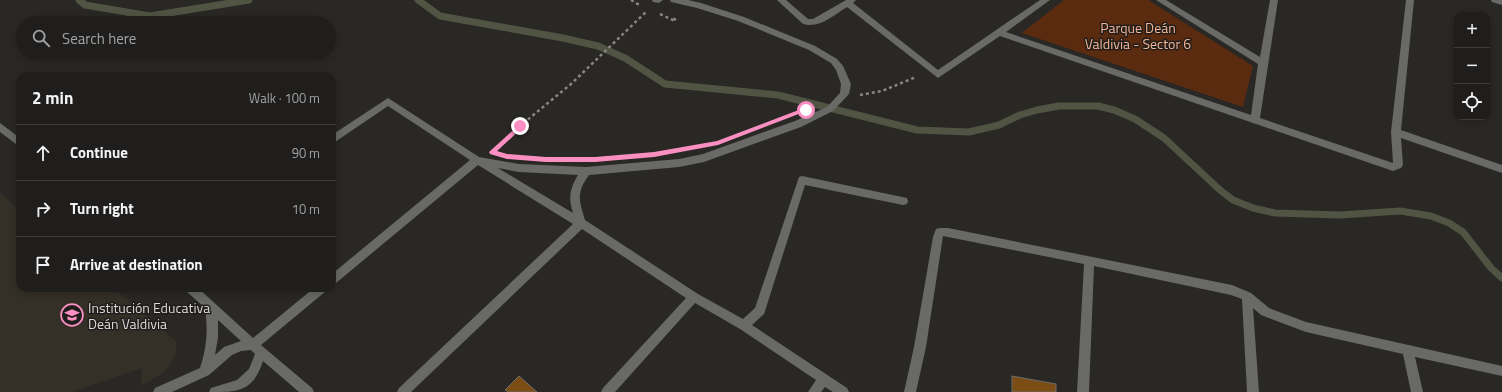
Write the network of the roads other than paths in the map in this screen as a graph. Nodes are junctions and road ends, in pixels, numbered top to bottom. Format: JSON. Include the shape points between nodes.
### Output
{"nodes":[{"id":1,"x":656,"y":0,"type":"edge"},
{"id":2,"x":659,"y":0,"type":"edge"},
{"id":3,"x":674,"y":0,"type":"edge"},
{"id":4,"x":781,"y":0,"type":"edge"},
{"id":5,"x":1160,"y":0,"type":"edge"},
{"id":6,"x":1274,"y":0,"type":"edge"},
{"id":7,"x":1410,"y":0,"type":"edge"},
{"id":8,"x":1495,"y":0,"type":"edge"},
{"id":9,"x":1041,"y":1,"type":"edge"},
{"id":10,"x":849,"y":2,"type":"edge"},
{"id":11,"x":1502,"y":2,"type":"edge"},
{"id":12,"x":1000,"y":33,"type":"junction"},
{"id":13,"x":1263,"y":63,"type":"junction"},
{"id":14,"x":1255,"y":119,"type":"junction"},
{"id":15,"x":0,"y":127,"type":"edge"},
{"id":16,"x":1396,"y":132,"type":"junction"},
{"id":17,"x":336,"y":137,"type":"edge"},
{"id":18,"x":16,"y":140,"type":"edge"},
{"id":19,"x":477,"y":160,"type":"junction"},
{"id":20,"x":1502,"y":169,"type":"edge"},
{"id":21,"x":586,"y":171,"type":"junction"},
{"id":22,"x":903,"y":201,"type":"dead end"},
{"id":23,"x":581,"y":223,"type":"junction"},
{"id":24,"x":1089,"y":261,"type":"junction"},
{"id":25,"x":336,"y":277,"type":"edge"},
{"id":26,"x":194,"y":292,"type":"edge"},
{"id":27,"x":318,"y":292,"type":"edge"},
{"id":28,"x":1247,"y":296,"type":"junction"},
{"id":29,"x":694,"y":297,"type":"junction"},
{"id":30,"x":210,"y":306,"type":"junction"},
{"id":31,"x":744,"y":325,"type":"junction"},
{"id":32,"x":257,"y":348,"type":"junction"},
{"id":33,"x":1408,"y":349,"type":"junction"},
{"id":34,"x":205,"y":371,"type":"junction"},
{"id":35,"x":1502,"y":371,"type":"edge"},
{"id":36,"x":823,"y":380,"type":"junction"},
{"id":37,"x":160,"y":392,"type":"edge"},
{"id":38,"x":215,"y":392,"type":"edge"},
{"id":39,"x":308,"y":392,"type":"edge"},
{"id":40,"x":404,"y":392,"type":"edge"},
{"id":41,"x":607,"y":392,"type":"edge"},
{"id":42,"x":814,"y":392,"type":"edge"},
{"id":43,"x":843,"y":392,"type":"edge"},
{"id":44,"x":910,"y":392,"type":"edge"},
{"id":45,"x":1083,"y":392,"type":"edge"},
{"id":46,"x":1253,"y":392,"type":"edge"},
{"id":47,"x":1417,"y":392,"type":"edge"}],
"edges":[{"from":1,"to":2,"type":"street"},
{"from":3,"to":21,"type":"street","via":[[742,19],[812,48],[834,61],[840,68],[846,84],[844,94],[830,109],[798,124],[704,158],[679,163]]},
{"from":4,"to":10,"type":"street","via":[[806,22],[815,22]]},
{"from":5,"to":13,"type":"street"},
{"from":6,"to":13,"type":"street"},
{"from":7,"to":16,"type":"street"},
{"from":8,"to":11,"type":"street"},
{"from":9,"to":12,"type":"street"},
{"from":10,"to":12,"type":"street","via":[[938,75]]},
{"from":12,"to":14,"type":"street"},
{"from":13,"to":14,"type":"street"},
{"from":14,"to":16,"type":"street","via":[[1389,166],[1398,165]]},
{"from":15,"to":18,"type":"street"},
{"from":16,"to":20,"type":"street"},
{"from":17,"to":19,"type":"street","via":[[388,101]]},
{"from":19,"to":21,"type":"street","via":[[534,169]]},
{"from":19,"to":23,"type":"street"},
{"from":19,"to":25,"type":"street"},
{"from":21,"to":23,"type":"street","via":[[576,185],[573,199]]},
{"from":22,"to":31,"type":"street","via":[[802,180],[760,311]]},
{"from":23,"to":29,"type":"street"},
{"from":23,"to":40,"type":"street"},
{"from":24,"to":28,"type":"street","via":[[1232,290]]},
{"from":24,"to":44,"type":"street","via":[[940,232]]},
{"from":24,"to":45,"type":"street"},
{"from":26,"to":30,"type":"street"},
{"from":27,"to":32,"type":"street"},
{"from":28,"to":33,"type":"street","via":[[1265,312],[1306,327]]},
{"from":28,"to":46,"type":"street"},
{"from":29,"to":31,"type":"street"},
{"from":29,"to":41,"type":"street"},
{"from":30,"to":32,"type":"street"},
{"from":30,"to":34,"type":"street","via":[[214,330],[212,350]]},
{"from":31,"to":36,"type":"street"},
{"from":32,"to":34,"type":"street","via":[[241,346],[228,351]]},
{"from":32,"to":38,"type":"street","via":[[254,372],[241,384]]},
{"from":32,"to":39,"type":"street"},
{"from":33,"to":35,"type":"street"},
{"from":33,"to":47,"type":"street"},
{"from":34,"to":37,"type":"street"},
{"from":36,"to":42,"type":"street"},
{"from":36,"to":43,"type":"street"}]}
